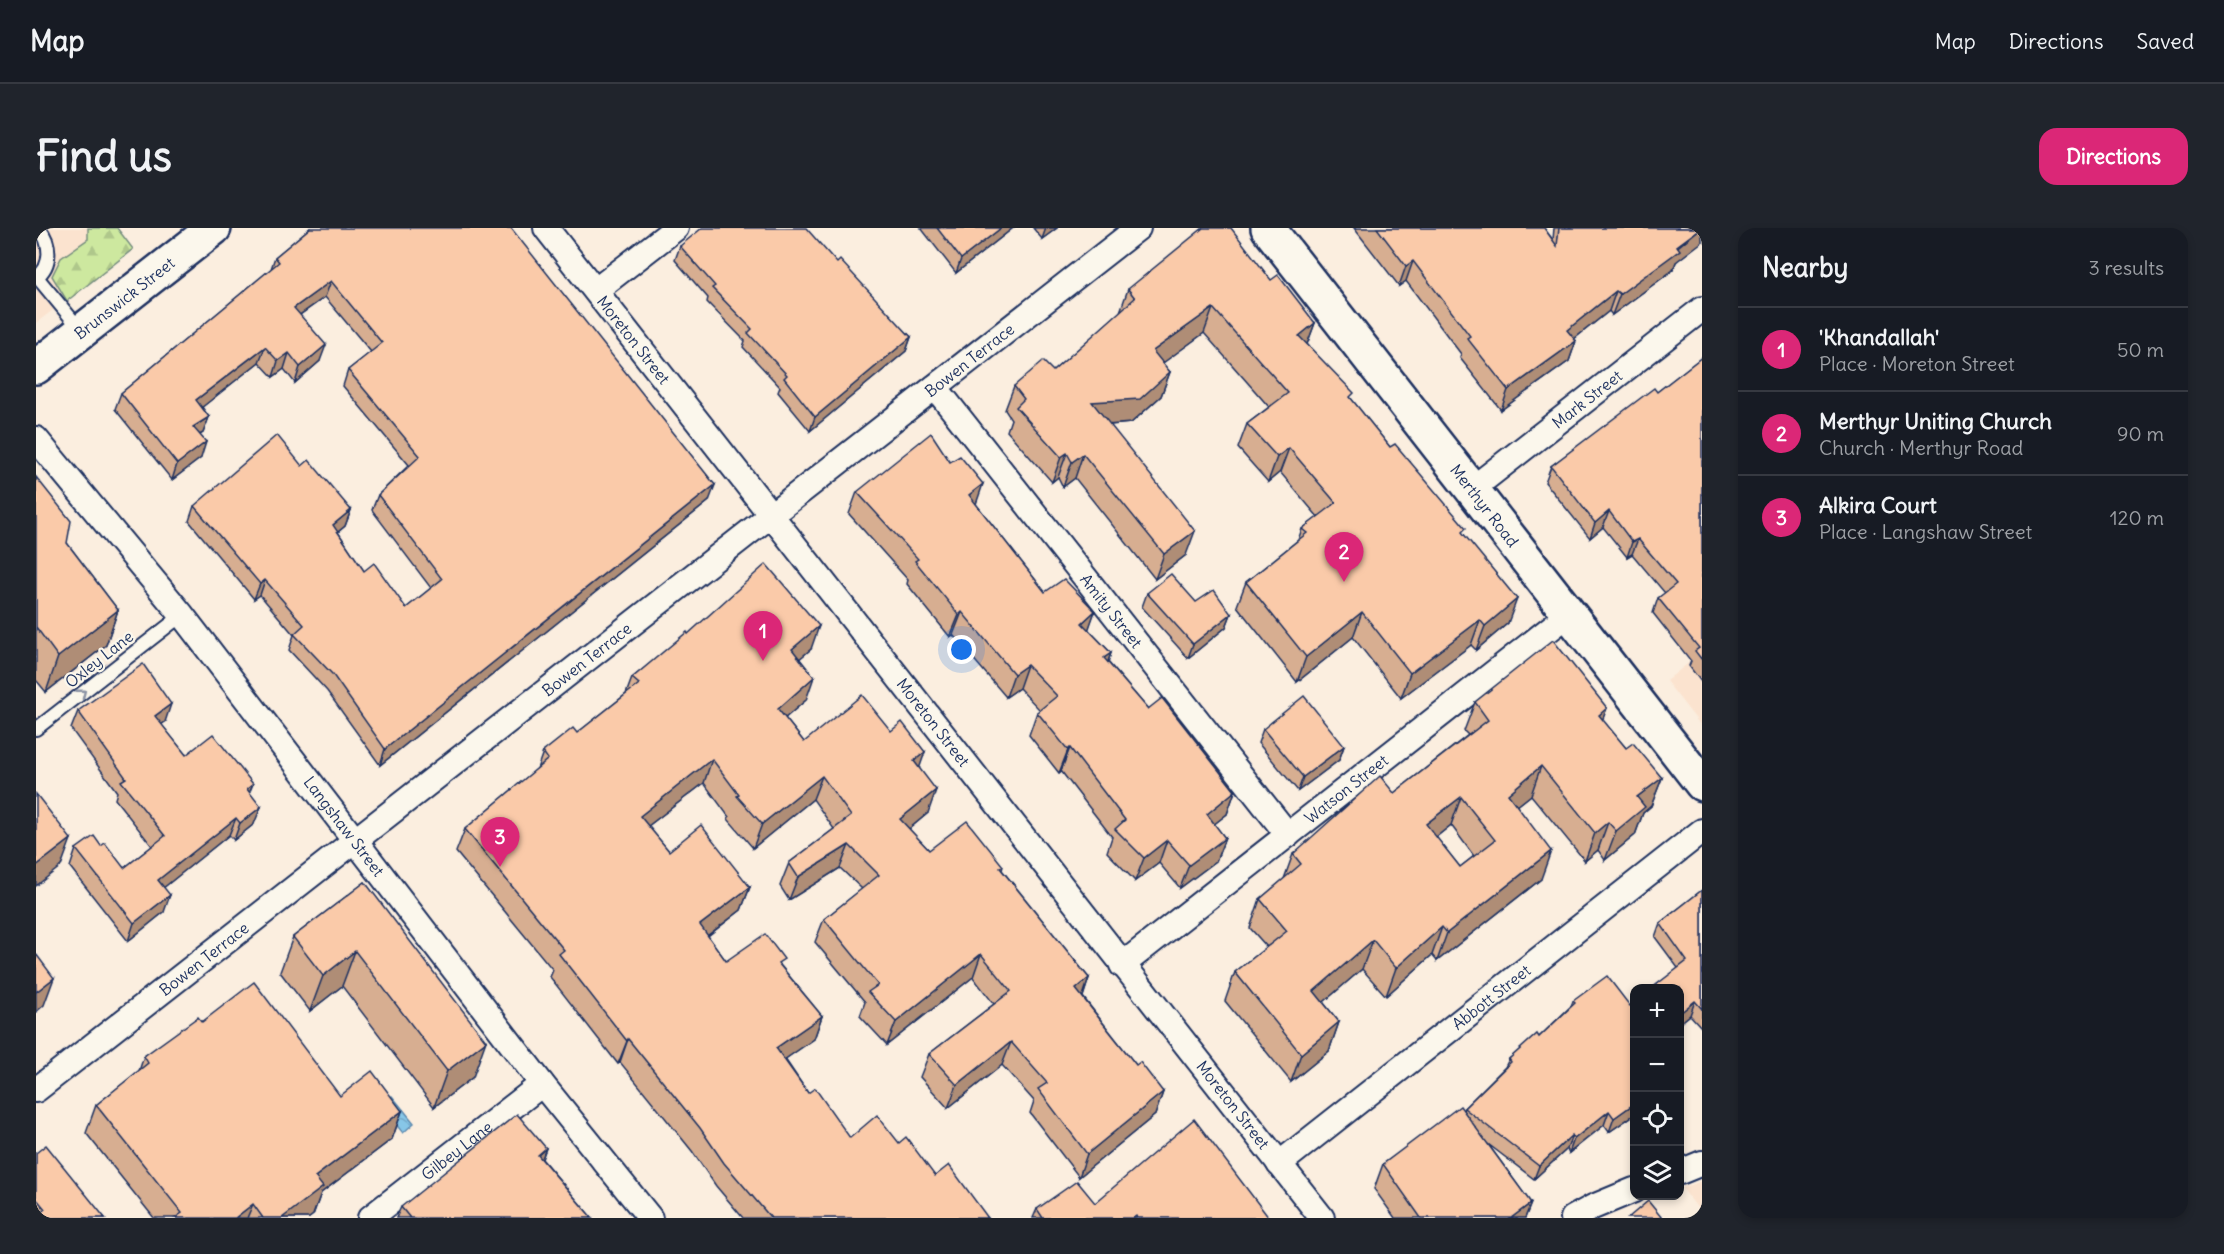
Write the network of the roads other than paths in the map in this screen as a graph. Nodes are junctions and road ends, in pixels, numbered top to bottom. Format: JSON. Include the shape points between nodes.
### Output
{"nodes":[{"id":1,"x":39,"y":228,"type":"edge"},
{"id":2,"x":214,"y":228,"type":"edge"},
{"id":3,"x":546,"y":228,"type":"edge"},
{"id":4,"x":676,"y":228,"type":"edge"},
{"id":5,"x":1138,"y":228,"type":"edge"},
{"id":6,"x":1268,"y":228,"type":"edge"},
{"id":7,"x":37,"y":278,"type":"edge"},
{"id":8,"x":596,"y":290,"type":"junction"},
{"id":9,"x":1702,"y":309,"type":"edge"},
{"id":10,"x":82,"y":331,"type":"junction"},
{"id":11,"x":36,"y":367,"type":"edge"},
{"id":12,"x":935,"y":387,"type":"junction"},
{"id":13,"x":36,"y":439,"type":"edge"},
{"id":14,"x":1472,"y":489,"type":"junction"},
{"id":15,"x":772,"y":516,"type":"junction"},
{"id":16,"x":1570,"y":613,"type":"junction"},
{"id":17,"x":182,"y":615,"type":"junction"},
{"id":18,"x":36,"y":729,"type":"edge"},
{"id":19,"x":1702,"y":784,"type":"edge"},
{"id":20,"x":1702,"y":831,"type":"edge"},
{"id":21,"x":1288,"y":835,"type":"junction"},
{"id":22,"x":356,"y":840,"type":"junction"},
{"id":23,"x":1122,"y":965,"type":"junction"},
{"id":24,"x":542,"y":1084,"type":"junction"},
{"id":25,"x":36,"y":1089,"type":"edge"},
{"id":26,"x":1702,"y":1163,"type":"edge"},
{"id":27,"x":1279,"y":1164,"type":"junction"},
{"id":28,"x":1684,"y":1170,"type":"edge"},
{"id":29,"x":1630,"y":1192,"type":"edge"},
{"id":30,"x":370,"y":1218,"type":"edge"},
{"id":31,"x":650,"y":1218,"type":"edge"},
{"id":32,"x":1322,"y":1218,"type":"edge"},
{"id":33,"x":1573,"y":1218,"type":"edge"}],
"edges":[{"from":1,"to":7,"type":"lane","via":[[49,256]]},
{"from":2,"to":10,"type":"street","name":"Brunswick Street"},
{"from":3,"to":8,"type":"street","name":"Moreton Street"},
{"from":4,"to":8,"type":"street"},
{"from":5,"to":12,"type":"street","name":"Bowen Terrace"},
{"from":6,"to":14,"type":"street","name":"Merthyr Road"},
{"from":7,"to":10,"type":"lane"},
{"from":8,"to":15,"type":"street","name":"Moreton Street"},
{"from":9,"to":14,"type":"street","name":"Mark Street"},
{"from":10,"to":11,"type":"street","name":"Brunswick Street"},
{"from":12,"to":15,"type":"street","name":"Bowen Terrace"},
{"from":12,"to":21,"type":"street","name":"Amity Street"},
{"from":13,"to":17,"type":"street","name":"Langshaw Street"},
{"from":14,"to":16,"type":"street","name":"Merthyr Road"},
{"from":15,"to":22,"type":"street","name":"Bowen Terrace"},
{"from":15,"to":23,"type":"street","name":"Moreton Street"},
{"from":16,"to":19,"type":"street","name":"Merthyr Road"},
{"from":16,"to":21,"type":"street","name":"Watson Street"},
{"from":18,"to":17,"type":"lane","name":"Oxley Lane","one_way":true},
{"from":17,"to":22,"type":"street","name":"Langshaw Street"},
{"from":20,"to":27,"type":"street","name":"Abbott Street"},
{"from":21,"to":23,"type":"street","name":"Watson Street"},
{"from":22,"to":24,"type":"street","name":"Langshaw Street"},
{"from":22,"to":25,"type":"street","name":"Bowen Terrace"},
{"from":23,"to":27,"type":"street","name":"Moreton Street"},
{"from":24,"to":30,"type":"street","name":"Gilbey Lane"},
{"from":24,"to":31,"type":"street","name":"Langshaw Street"},
{"from":26,"to":28,"type":"street"},
{"from":27,"to":32,"type":"street","name":"Moreton Street"},
{"from":29,"to":33,"type":"street"}]}
